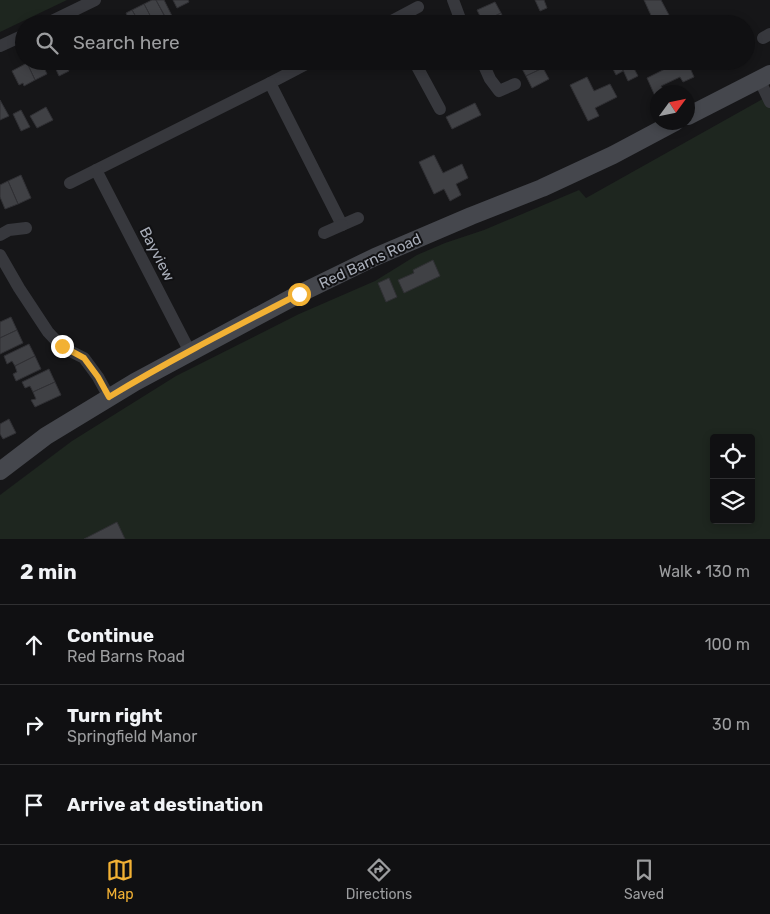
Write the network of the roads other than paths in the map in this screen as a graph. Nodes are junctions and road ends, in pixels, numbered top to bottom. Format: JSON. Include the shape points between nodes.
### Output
{"nodes":[{"id":1,"x":95,"y":0,"type":"edge"},
{"id":2,"x":453,"y":0,"type":"edge"},
{"id":3,"x":418,"y":7,"type":"dead end"},
{"id":4,"x":64,"y":15,"type":"edge"},
{"id":5,"x":404,"y":15,"type":"edge"},
{"id":6,"x":459,"y":15,"type":"edge"},
{"id":7,"x":15,"y":38,"type":"edge"},
{"id":8,"x":0,"y":46,"type":"edge"},
{"id":9,"x":295,"y":70,"type":"edge"},
{"id":10,"x":419,"y":70,"type":"edge"},
{"id":11,"x":486,"y":70,"type":"edge"},
{"id":12,"x":764,"y":76,"type":"edge"},
{"id":13,"x":270,"y":83,"type":"junction"},
{"id":14,"x":515,"y":84,"type":"dead end"},
{"id":15,"x":770,"y":102,"type":"edge"},
{"id":16,"x":440,"y":109,"type":"dead end"},
{"id":17,"x":695,"y":112,"type":"edge"},
{"id":18,"x":661,"y":130,"type":"edge"},
{"id":19,"x":96,"y":170,"type":"junction"},
{"id":20,"x":70,"y":182,"type":"dead end"},
{"id":21,"x":358,"y":218,"type":"dead end"},
{"id":22,"x":342,"y":225,"type":"junction"},
{"id":23,"x":26,"y":228,"type":"dead end"},
{"id":24,"x":324,"y":233,"type":"dead end"},
{"id":25,"x":0,"y":235,"type":"edge"},
{"id":26,"x":0,"y":255,"type":"edge"},
{"id":27,"x":190,"y":352,"type":"junction"},
{"id":28,"x":109,"y":397,"type":"junction"},
{"id":29,"x":0,"y":471,"type":"edge"}],
"edges":[{"from":1,"to":4,"type":"street"},
{"from":2,"to":6,"type":"street"},
{"from":3,"to":5,"type":"street"},
{"from":7,"to":8,"type":"street"},
{"from":9,"to":13,"type":"street"},
{"from":10,"to":16,"type":"street"},
{"from":11,"to":14,"type":"street","via":[[499,91]]},
{"from":12,"to":15,"type":"street"},
{"from":12,"to":17,"type":"street"},
{"from":13,"to":19,"type":"street"},
{"from":13,"to":22,"type":"street"},
{"from":18,"to":27,"type":"street","name":"Red Barns Road","via":[[542,188],[375,257]]},
{"from":19,"to":20,"type":"street"},
{"from":19,"to":27,"type":"street","name":"Bayview"},
{"from":21,"to":22,"type":"street"},
{"from":22,"to":24,"type":"street"},
{"from":23,"to":25,"type":"street"},
{"from":26,"to":28,"type":"street","via":[[48,332],[62,346],[84,358]]},
{"from":27,"to":28,"type":"street","name":"Red Barns Road"},
{"from":28,"to":29,"type":"street","name":"Red Barns Road","via":[[46,436]]}]}
